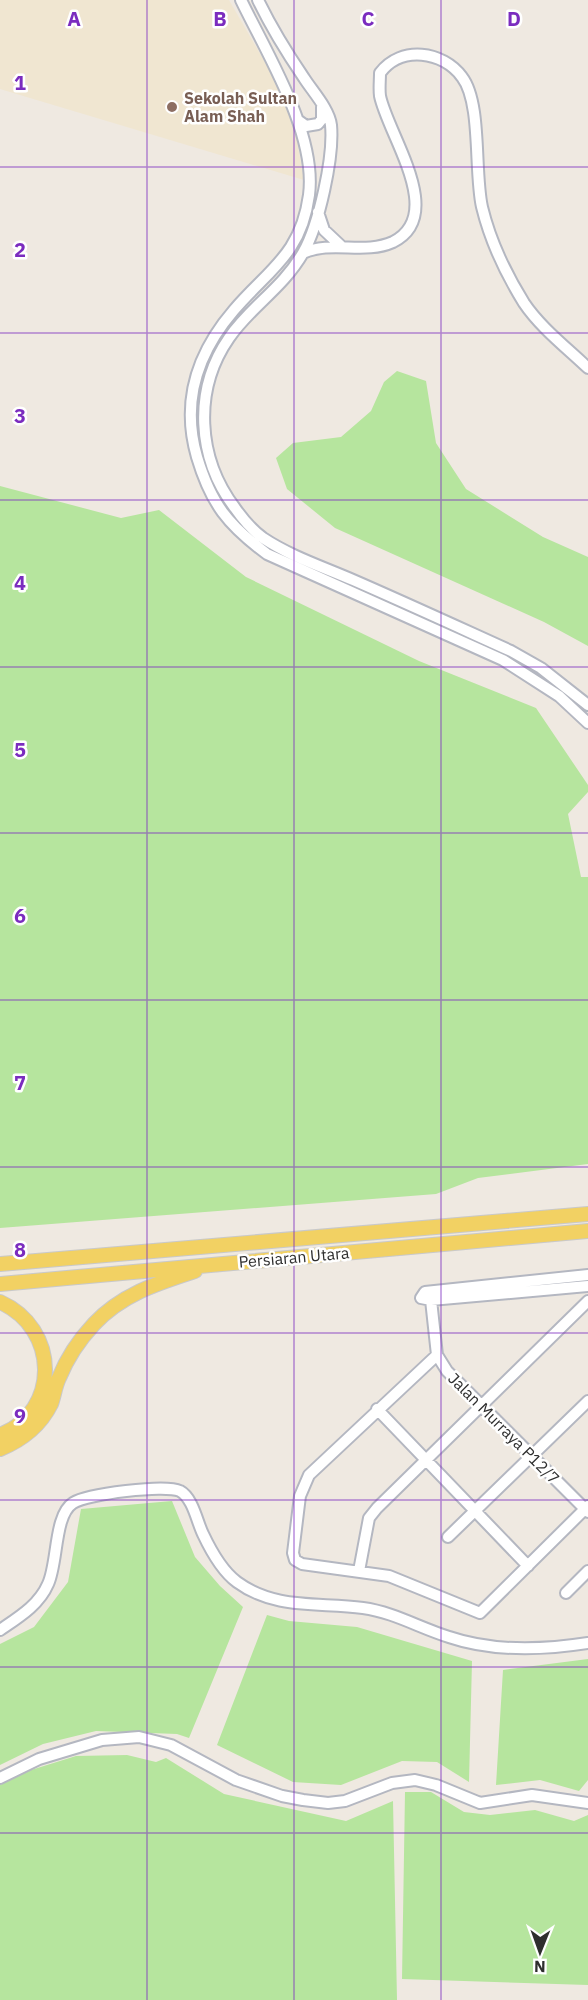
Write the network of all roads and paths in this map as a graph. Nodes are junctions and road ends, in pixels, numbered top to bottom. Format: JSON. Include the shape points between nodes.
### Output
{"nodes":[{"id":1,"x":241,"y":0,"type":"edge"},
{"id":2,"x":258,"y":0,"type":"edge"},
{"id":3,"x":322,"y":107,"type":"junction"},
{"id":4,"x":299,"y":121,"type":"junction"},
{"id":5,"x":318,"y":212,"type":"junction"},
{"id":6,"x":341,"y":246,"type":"junction"},
{"id":7,"x":303,"y":254,"type":"junction"},
{"id":8,"x":588,"y":368,"type":"edge"},
{"id":9,"x":588,"y":705,"type":"edge"},
{"id":10,"x":588,"y":723,"type":"edge"},
{"id":11,"x":586,"y":1212,"type":"edge"},
{"id":12,"x":588,"y":1231,"type":"edge"},
{"id":13,"x":5,"y":1263,"type":"edge"},
{"id":14,"x":220,"y":1263,"type":"junction"},
{"id":15,"x":588,"y":1275,"type":"edge"},
{"id":16,"x":0,"y":1284,"type":"edge"},
{"id":17,"x":588,"y":1286,"type":"edge"},
{"id":18,"x":431,"y":1300,"type":"junction"},
{"id":19,"x":588,"y":1301,"type":"edge"},
{"id":20,"x":0,"y":1302,"type":"edge"},
{"id":21,"x":437,"y":1355,"type":"junction"},
{"id":22,"x":588,"y":1401,"type":"edge"},
{"id":23,"x":483,"y":1405,"type":"junction"},
{"id":24,"x":377,"y":1409,"type":"junction"},
{"id":25,"x":0,"y":1435,"type":"edge"},
{"id":26,"x":0,"y":1449,"type":"edge"},
{"id":27,"x":531,"y":1457,"type":"junction"},
{"id":28,"x":425,"y":1459,"type":"junction"},
{"id":29,"x":587,"y":1509,"type":"edge"},
{"id":30,"x":474,"y":1511,"type":"junction"},
{"id":31,"x":448,"y":1537,"type":"dead end"},
{"id":32,"x":528,"y":1566,"type":"junction"},
{"id":33,"x":359,"y":1571,"type":"junction"},
{"id":34,"x":588,"y":1571,"type":"edge"},
{"id":35,"x":567,"y":1593,"type":"dead end"},
{"id":36,"x":0,"y":1630,"type":"edge"},
{"id":37,"x":588,"y":1643,"type":"edge"},
{"id":38,"x":0,"y":1778,"type":"edge"},
{"id":39,"x":588,"y":1803,"type":"edge"}],
"edges":[{"from":1,"to":4,"type":"street"},
{"from":2,"to":3,"type":"street"},
{"from":3,"to":4,"type":"street","via":[[324,113],[318,124],[306,126]]},
{"from":3,"to":5,"type":"street","via":[[331,131]]},
{"from":4,"to":10,"type":"street","via":[[309,166],[303,223],[279,266],[214,336],[194,379],[191,429],[203,478],[236,531],[267,554],[502,660],[559,696]]},
{"from":5,"to":6,"type":"street","via":[[324,230]]},
{"from":5,"to":7,"type":"street"},
{"from":6,"to":7,"type":"street","via":[[314,248]]},
{"from":6,"to":8,"type":"street","via":[[382,246],[399,238],[413,219],[417,200],[380,97],[380,73],[392,62],[409,56],[442,59],[462,77],[473,99],[482,205],[503,265],[529,309]]},
{"from":7,"to":9,"type":"street","via":[[284,282],[228,339],[208,383],[204,397],[206,447],[225,495],[261,537],[511,651],[541,668]]},
{"from":11,"to":13,"type":"main road","name":"Persiaran Utara"},
{"from":12,"to":14,"type":"main road","name":"Persiaran Utara"},
{"from":14,"to":16,"type":"main road","name":"Persiaran Utara"},
{"from":14,"to":26,"type":"main road","via":[[150,1286],[112,1307],[94,1324],[67,1362],[41,1419],[30,1431]]},
{"from":15,"to":18,"type":"street","via":[[422,1293],[423,1300]]},
{"from":17,"to":18,"type":"street"},
{"from":18,"to":21,"type":"street","name":"Jalan Murraya P12/7"},
{"from":19,"to":23,"type":"street"},
{"from":20,"to":25,"type":"main road","via":[[32,1325],[42,1347],[45,1368],[44,1383],[33,1408],[11,1431]]},
{"from":21,"to":23,"type":"street","name":"Jalan Murraya P12/7","via":[[447,1371]]},
{"from":21,"to":24,"type":"street"},
{"from":22,"to":27,"type":"street"},
{"from":23,"to":27,"type":"street","name":"Jalan Murraya P12/7"},
{"from":23,"to":28,"type":"street"},
{"from":24,"to":28,"type":"street"},
{"from":24,"to":33,"type":"street","via":[[309,1475],[300,1496],[292,1553],[302,1564]]},
{"from":27,"to":29,"type":"street","name":"Jalan Murraya P12/7"},
{"from":27,"to":30,"type":"street"},
{"from":28,"to":30,"type":"street"},
{"from":28,"to":33,"type":"street","via":[[369,1518]]},
{"from":29,"to":32,"type":"street"},
{"from":30,"to":31,"type":"street"},
{"from":30,"to":32,"type":"street"},
{"from":32,"to":33,"type":"street","via":[[480,1613],[389,1576]]},
{"from":34,"to":35,"type":"street"},
{"from":36,"to":37,"type":"street","via":[[39,1599],[48,1584],[55,1566],[60,1523],[70,1504],[84,1498],[163,1488],[186,1496],[223,1569],[268,1599],[386,1613],[488,1647]]},
{"from":38,"to":39,"type":"street","via":[[39,1759],[92,1743],[139,1737],[171,1745],[236,1779],[303,1800],[345,1801],[392,1783],[415,1780],[480,1803],[532,1795]]}]}
